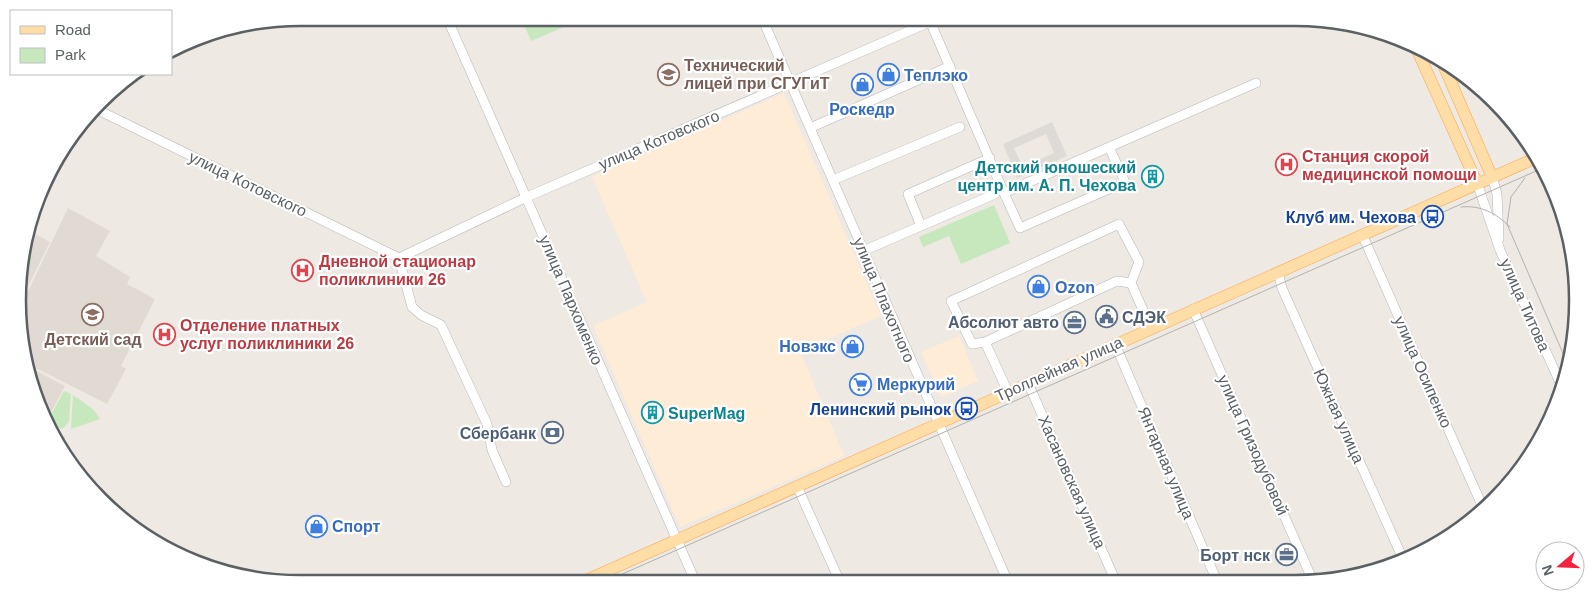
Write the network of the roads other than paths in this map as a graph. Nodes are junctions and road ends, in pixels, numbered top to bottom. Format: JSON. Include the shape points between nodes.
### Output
{"nodes":[{"id":1,"x":451,"y":26,"type":"edge"},
{"id":2,"x":766,"y":26,"type":"edge"},
{"id":3,"x":919,"y":26,"type":"edge"},
{"id":4,"x":937,"y":26,"type":"edge"},
{"id":5,"x":1420,"y":57,"type":"edge"},
{"id":6,"x":950,"y":66,"type":"junction"},
{"id":7,"x":1445,"y":71,"type":"edge"},
{"id":8,"x":1256,"y":83,"type":"dead end"},
{"id":9,"x":791,"y":84,"type":"junction"},
{"id":10,"x":102,"y":112,"type":"edge"},
{"id":11,"x":960,"y":127,"type":"dead end"},
{"id":12,"x":810,"y":128,"type":"junction"},
{"id":13,"x":1109,"y":147,"type":"junction"},
{"id":14,"x":990,"y":158,"type":"junction"},
{"id":15,"x":1530,"y":160,"type":"edge"},
{"id":16,"x":1492,"y":177,"type":"junction"},
{"id":17,"x":833,"y":180,"type":"junction"},
{"id":18,"x":1477,"y":184,"type":"junction"},
{"id":19,"x":1000,"y":194,"type":"junction"},
{"id":20,"x":527,"y":197,"type":"junction"},
{"id":21,"x":921,"y":226,"type":"junction"},
{"id":22,"x":1362,"y":234,"type":"junction"},
{"id":23,"x":1500,"y":250,"type":"junction"},
{"id":24,"x":863,"y":251,"type":"junction"},
{"id":25,"x":399,"y":258,"type":"junction"},
{"id":26,"x":1278,"y":272,"type":"junction"},
{"id":27,"x":1131,"y":283,"type":"junction"},
{"id":28,"x":1193,"y":309,"type":"junction"},
{"id":29,"x":1151,"y":328,"type":"junction"},
{"id":30,"x":985,"y":342,"type":"junction"},
{"id":31,"x":1115,"y":344,"type":"junction"},
{"id":32,"x":1557,"y":377,"type":"edge"},
{"id":33,"x":1028,"y":383,"type":"junction"},
{"id":34,"x":1008,"y":392,"type":"junction"},
{"id":35,"x":938,"y":423,"type":"junction"},
{"id":36,"x":506,"y":482,"type":"dead end"},
{"id":37,"x":797,"y":486,"type":"junction"},
{"id":38,"x":1480,"y":502,"type":"edge"},
{"id":39,"x":678,"y":539,"type":"junction"},
{"id":40,"x":1400,"y":553,"type":"edge"},
{"id":41,"x":1310,"y":574,"type":"edge"},
{"id":42,"x":598,"y":575,"type":"edge"},
{"id":43,"x":693,"y":575,"type":"edge"},
{"id":44,"x":837,"y":575,"type":"edge"},
{"id":45,"x":1005,"y":575,"type":"edge"},
{"id":46,"x":1113,"y":575,"type":"edge"},
{"id":47,"x":1214,"y":575,"type":"edge"}],
"edges":[{"from":1,"to":20,"type":"street","name":"улица Пархоменко"},
{"from":2,"to":9,"type":"street","name":"улица Плахотного"},
{"from":3,"to":9,"type":"street","name":"улица Котовского"},
{"from":4,"to":6,"type":"street"},
{"from":5,"to":18,"type":"main road","name":"улица Титова"},
{"from":6,"to":12,"type":"street"},
{"from":6,"to":14,"type":"street"},
{"from":7,"to":16,"type":"main road","name":"улица Титова"},
{"from":8,"to":13,"type":"street"},
{"from":9,"to":12,"type":"street","name":"улица Плахотного"},
{"from":9,"to":20,"type":"street","name":"улица Котовского"},
{"from":10,"to":25,"type":"street","name":"улица Котовского"},
{"from":11,"to":17,"type":"street"},
{"from":12,"to":17,"type":"street","name":"улица Плахотного"},
{"from":13,"to":19,"type":"street"},
{"from":13,"to":19,"type":"street","via":[[1125,182],[1020,228]]},
{"from":14,"to":19,"type":"street"},
{"from":14,"to":21,"type":"street","via":[[908,194]]},
{"from":15,"to":16,"type":"main road","name":"Троллейная улица"},
{"from":16,"to":18,"type":"main road","name":"Троллейная улица"},
{"from":16,"to":23,"type":"street","name":"улица Титова","via":[[1497,194]]},
{"from":17,"to":24,"type":"street","name":"улица Плахотного"},
{"from":18,"to":22,"type":"main road","name":"Троллейная улица"},
{"from":18,"to":23,"type":"street","name":"улица Титова"},
{"from":19,"to":21,"type":"street"},
{"from":20,"to":25,"type":"street","name":"улица Котовского"},
{"from":20,"to":39,"type":"street","name":"улица Пархоменко"},
{"from":21,"to":24,"type":"street"},
{"from":22,"to":26,"type":"main road","name":"Троллейная улица"},
{"from":22,"to":38,"type":"street","name":"улица Осипенко"},
{"from":23,"to":32,"type":"street","name":"улица Титова"},
{"from":24,"to":35,"type":"street","name":"улица Плахотного"},
{"from":25,"to":36,"type":"street","via":[[412,307],[421,316],[440,325],[487,424],[492,450]]},
{"from":26,"to":28,"type":"main road","name":"Троллейная улица"},
{"from":26,"to":40,"type":"street","name":"Южная улица","via":[[1282,288]]},
{"from":27,"to":29,"type":"street"},
{"from":27,"to":30,"type":"street","via":[[1116,281]]},
{"from":27,"to":30,"type":"street","via":[[1139,262],[1120,224],[951,302],[972,344]]},
{"from":28,"to":29,"type":"main road","name":"Троллейная улица"},
{"from":28,"to":41,"type":"street","name":"улица Гризодубовой"},
{"from":29,"to":31,"type":"main road","name":"Троллейная улица"},
{"from":30,"to":34,"type":"street"},
{"from":31,"to":33,"type":"main road","name":"Троллейная улица"},
{"from":31,"to":47,"type":"street","name":"Янтарная улица"},
{"from":33,"to":34,"type":"main road","name":"Троллейная улица"},
{"from":33,"to":46,"type":"street","name":"Хасановская улица"},
{"from":34,"to":35,"type":"main road","name":"Троллейная улица"},
{"from":35,"to":37,"type":"main road","name":"Троллейная улица"},
{"from":35,"to":45,"type":"street","name":"улица Плахотного"},
{"from":37,"to":39,"type":"main road","name":"Троллейная улица"},
{"from":37,"to":44,"type":"street"},
{"from":39,"to":42,"type":"main road","name":"Троллейная улица"},
{"from":39,"to":43,"type":"street","name":"улица Пархоменко"}]}
